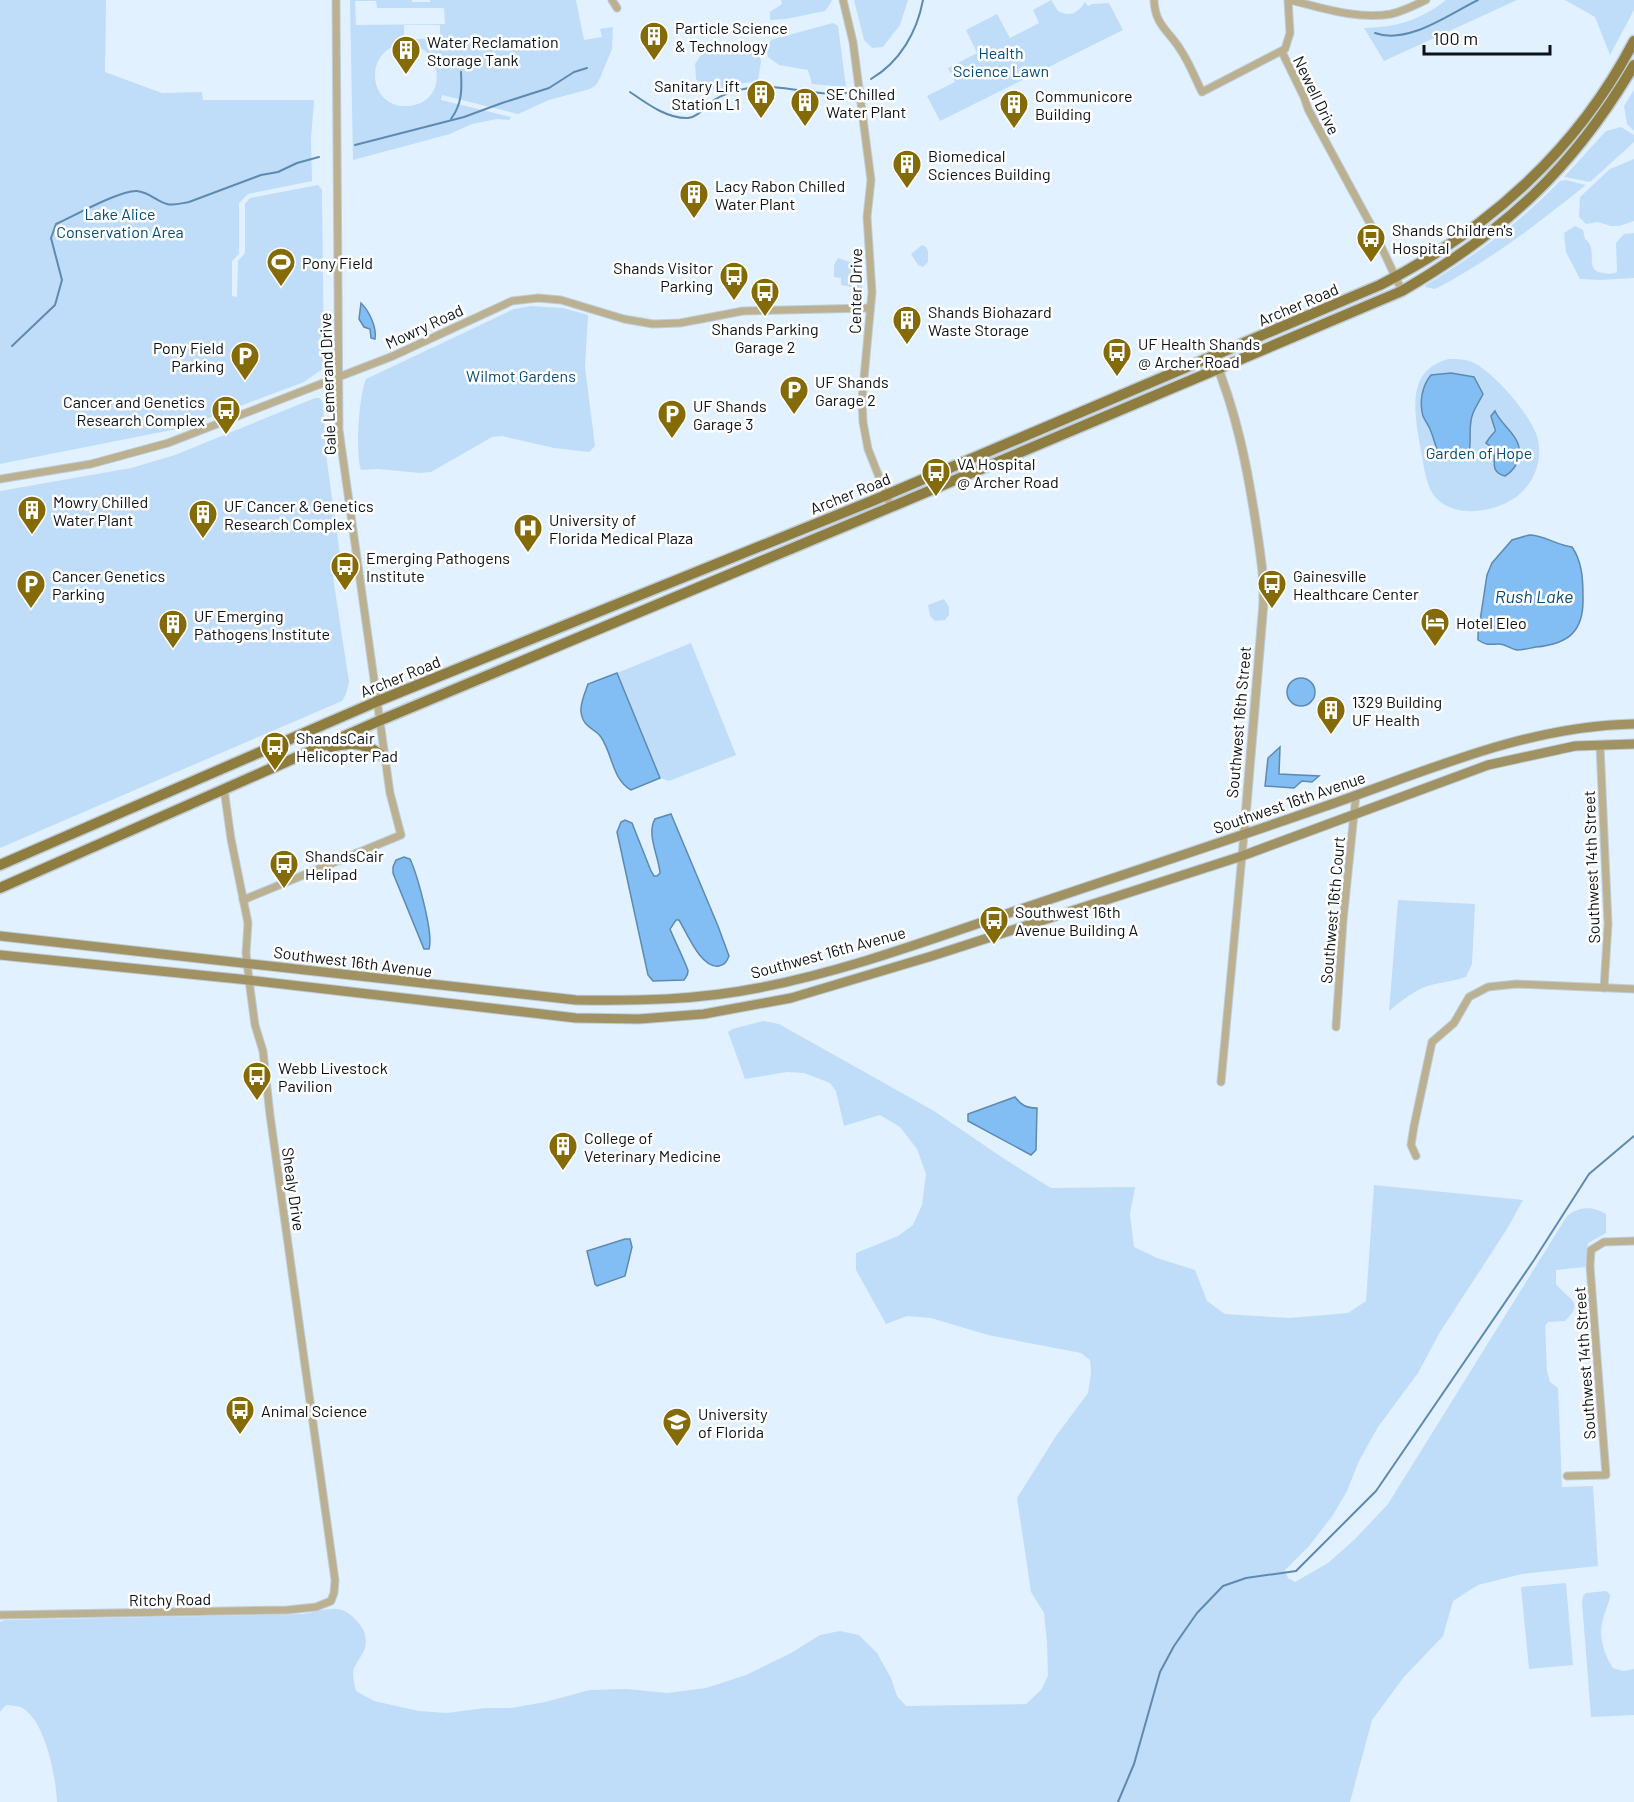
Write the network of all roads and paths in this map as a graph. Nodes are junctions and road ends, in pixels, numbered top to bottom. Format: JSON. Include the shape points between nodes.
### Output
{"nodes":[{"id":1,"x":336,"y":0,"type":"edge"},
{"id":2,"x":612,"y":0,"type":"edge"},
{"id":3,"x":843,"y":0,"type":"edge"},
{"id":4,"x":1154,"y":0,"type":"edge"},
{"id":5,"x":1289,"y":0,"type":"edge"},
{"id":6,"x":1426,"y":0,"type":"edge"},
{"id":7,"x":617,"y":8,"type":"dead end"},
{"id":8,"x":1634,"y":41,"type":"edge"},
{"id":9,"x":1282,"y":52,"type":"junction"},
{"id":10,"x":1634,"y":65,"type":"edge"},
{"id":11,"x":1574,"y":133,"type":"junction"},
{"id":12,"x":1583,"y":141,"type":"junction"},
{"id":13,"x":1396,"y":277,"type":"junction"},
{"id":14,"x":1402,"y":291,"type":"junction"},
{"id":15,"x":870,"y":308,"type":"junction"},
{"id":16,"x":1214,"y":356,"type":"junction"},
{"id":17,"x":1219,"y":369,"type":"junction"},
{"id":18,"x":339,"y":376,"type":"junction"},
{"id":19,"x":0,"y":479,"type":"edge"},
{"id":20,"x":886,"y":495,"type":"junction"},
{"id":21,"x":891,"y":507,"type":"junction"},
{"id":22,"x":378,"y":700,"type":"junction"},
{"id":23,"x":381,"y":720,"type":"junction"},
{"id":24,"x":1634,"y":724,"type":"edge"},
{"id":25,"x":1634,"y":744,"type":"edge"},
{"id":26,"x":1600,"y":745,"type":"junction"},
{"id":27,"x":307,"y":752,"type":"junction"},
{"id":28,"x":386,"y":759,"type":"junction"},
{"id":29,"x":225,"y":789,"type":"junction"},
{"id":30,"x":1356,"y":795,"type":"junction"},
{"id":31,"x":1355,"y":814,"type":"junction"},
{"id":32,"x":1244,"y":834,"type":"junction"},
{"id":33,"x":1242,"y":856,"type":"junction"},
{"id":34,"x":0,"y":865,"type":"edge"},
{"id":35,"x":0,"y":888,"type":"edge"},
{"id":36,"x":243,"y":900,"type":"junction"},
{"id":37,"x":0,"y":936,"type":"edge"},
{"id":38,"x":0,"y":955,"type":"edge"},
{"id":39,"x":247,"y":964,"type":"junction"},
{"id":40,"x":249,"y":980,"type":"junction"},
{"id":41,"x":1604,"y":988,"type":"junction"},
{"id":42,"x":1634,"y":989,"type":"edge"},
{"id":43,"x":1336,"y":1027,"type":"dead end"},
{"id":44,"x":1221,"y":1082,"type":"dead end"},
{"id":45,"x":1416,"y":1156,"type":"dead end"},
{"id":46,"x":1634,"y":1241,"type":"edge"},
{"id":47,"x":1567,"y":1476,"type":"dead end"},
{"id":48,"x":334,"y":1593,"type":"joint"},
{"id":49,"x":0,"y":1615,"type":"edge"}],
"edges":[{"from":1,"to":18,"type":"street","name":"Gale Lemerand Drive"},
{"from":2,"to":7,"type":"street"},
{"from":3,"to":15,"type":"street","name":"Center Drive","via":[[853,42],[870,171]]},
{"from":4,"to":9,"type":"street","name":"Newell Drive","via":[[1158,22],[1179,47],[1202,92]]},
{"from":5,"to":6,"type":"street","via":[[1345,13],[1378,15],[1402,11]]},
{"from":5,"to":9,"type":"street","via":[[1290,33]]},
{"from":8,"to":11,"type":"main road","name":"Archer Road"},
{"from":9,"to":13,"type":"street","name":"Newell Drive"},
{"from":10,"to":12,"type":"main road","name":"Archer Road"},
{"from":11,"to":12,"type":"main road"},
{"from":11,"to":13,"type":"main road","name":"Archer Road","via":[[1534,177],[1491,215]]},
{"from":12,"to":14,"type":"main road","name":"Archer Road","via":[[1544,187],[1500,226]]},
{"from":13,"to":14,"type":"street","name":"Newell Drive"},
{"from":13,"to":16,"type":"main road","name":"Archer Road"},
{"from":14,"to":17,"type":"main road","name":"Archer Road"},
{"from":15,"to":18,"type":"street","name":"Mowry Road","via":[[744,311],[653,324],[561,300],[523,298],[503,303],[393,356]]},
{"from":15,"to":20,"type":"street","name":"Center Drive","via":[[863,422],[868,449]]},
{"from":16,"to":17,"type":"street","name":"Southwest 16th Street"},
{"from":16,"to":20,"type":"main road","name":"Archer Road"},
{"from":17,"to":21,"type":"main road","name":"Archer Road"},
{"from":17,"to":32,"type":"street","name":"Southwest 16th Street","via":[[1247,468],[1264,577]]},
{"from":18,"to":19,"type":"street","name":"Mowry Road","via":[[144,451]]},
{"from":18,"to":22,"type":"street","name":"Gale Lemerand Drive","via":[[341,455]]},
{"from":20,"to":21,"type":"street","name":"Center Drive"},
{"from":20,"to":22,"type":"main road","name":"Archer Road"},
{"from":21,"to":23,"type":"main road","name":"Archer Road"},
{"from":22,"to":23,"type":"street","name":"Gale Lemerand Drive"},
{"from":22,"to":34,"type":"main road","name":"Archer Road"},
{"from":23,"to":27,"type":"main road","name":"Archer Road"},
{"from":23,"to":28,"type":"street","name":"Gale Lemerand Drive"},
{"from":24,"to":30,"type":"main road","name":"Southwest 16th Avenue","via":[[1537,735],[1485,749]]},
{"from":25,"to":26,"type":"main road","name":"Southwest 16th Avenue"},
{"from":26,"to":31,"type":"main road","name":"Southwest 16th Avenue","via":[[1562,748],[1488,765]]},
{"from":26,"to":41,"type":"street","name":"Southwest 14th Street","via":[[1608,924]]},
{"from":27,"to":28,"type":"main road","via":[[355,743],[374,749]]},
{"from":27,"to":29,"type":"main road","name":"Archer Road"},
{"from":28,"to":36,"type":"street","name":"Gale Lemerand Drive","via":[[401,835]]},
{"from":29,"to":35,"type":"main road","name":"Archer Road"},
{"from":29,"to":36,"type":"street","name":"Shealy Drive"},
{"from":30,"to":31,"type":"street","name":"Southwest 16th Court"},
{"from":30,"to":32,"type":"main road","name":"Southwest 16th Avenue"},
{"from":31,"to":33,"type":"main road","name":"Southwest 16th Avenue"},
{"from":31,"to":43,"type":"street","name":"Southwest 16th Court"},
{"from":32,"to":33,"type":"street","name":"Southwest 16th Street"},
{"from":32,"to":39,"type":"main road","name":"Southwest 16th Avenue","via":[[845,966],[755,989],[703,996],[576,1000]]},
{"from":33,"to":40,"type":"main road","name":"Southwest 16th Avenue","via":[[842,984],[766,1004],[704,1014],[576,1018]]},
{"from":33,"to":44,"type":"street","name":"Southwest 16th Street"},
{"from":36,"to":39,"type":"street","name":"Shealy Drive","via":[[249,931]]},
{"from":37,"to":39,"type":"main road","name":"Southwest 16th Avenue"},
{"from":38,"to":40,"type":"main road","name":"Southwest 16th Avenue"},
{"from":39,"to":40,"type":"street","name":"Shealy Drive"},
{"from":40,"to":48,"type":"street","name":"Shealy Drive","via":[[263,1051]]},
{"from":41,"to":42,"type":"street"},
{"from":41,"to":45,"type":"street","via":[[1516,984],[1488,987],[1469,997],[1455,1023],[1432,1042],[1411,1145]]},
{"from":46,"to":47,"type":"street","name":"Southwest 14th Street","via":[[1604,1242],[1592,1250],[1606,1475]]},
{"from":48,"to":49,"type":"street","name":"Ritchy Road","via":[[331,1601],[316,1607],[287,1610]]}]}
